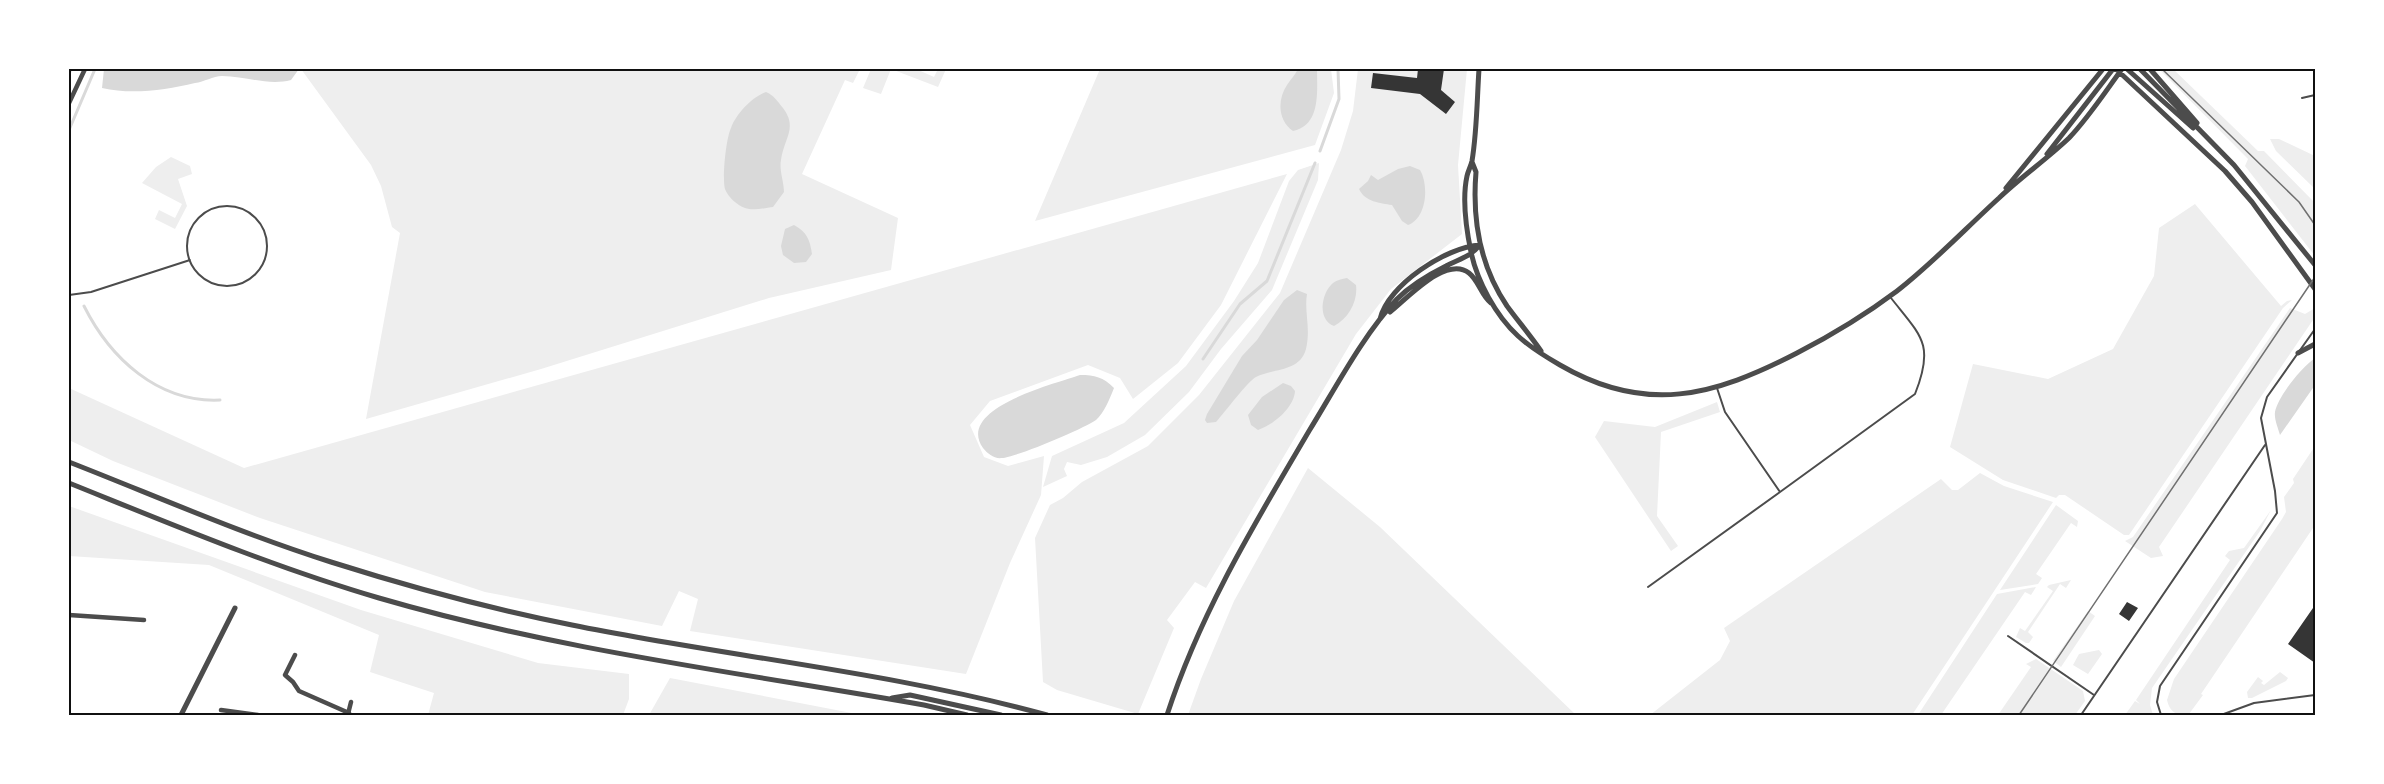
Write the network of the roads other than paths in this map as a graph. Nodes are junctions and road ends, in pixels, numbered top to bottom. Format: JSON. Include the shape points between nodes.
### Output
{"nodes":[{"id":1,"x":84,"y":69,"type":"edge"},
{"id":2,"x":1479,"y":69,"type":"edge"},
{"id":3,"x":2103,"y":69,"type":"edge"},
{"id":4,"x":2127,"y":69,"type":"edge"},
{"id":5,"x":2140,"y":69,"type":"edge"},
{"id":6,"x":2151,"y":69,"type":"edge"},
{"id":7,"x":2118,"y":70,"type":"edge"},
{"id":8,"x":2315,"y":95,"type":"edge"},
{"id":9,"x":2302,"y":98,"type":"dead end"},
{"id":10,"x":69,"y":103,"type":"edge"},
{"id":11,"x":2215,"y":146,"type":"junction"},
{"id":12,"x":1472,"y":162,"type":"junction"},
{"id":13,"x":2000,"y":196,"type":"junction"},
{"id":14,"x":1480,"y":245,"type":"junction"},
{"id":15,"x":1470,"y":246,"type":"junction"},
{"id":16,"x":1472,"y":255,"type":"junction"},
{"id":17,"x":190,"y":260,"type":"junction"},
{"id":18,"x":2315,"y":265,"type":"edge"},
{"id":19,"x":2315,"y":290,"type":"edge"},
{"id":20,"x":69,"y":295,"type":"edge"},
{"id":21,"x":1890,"y":296,"type":"junction"},
{"id":22,"x":1496,"y":307,"type":"junction"},
{"id":23,"x":1380,"y":320,"type":"junction"},
{"id":24,"x":2315,"y":329,"type":"edge"},
{"id":25,"x":2315,"y":344,"type":"edge"},
{"id":26,"x":1542,"y":352,"type":"junction"},
{"id":27,"x":2298,"y":353,"type":"junction"},
{"id":28,"x":1717,"y":388,"type":"junction"},
{"id":29,"x":2265,"y":445,"type":"junction"},
{"id":30,"x":69,"y":462,"type":"edge"},
{"id":31,"x":69,"y":483,"type":"edge"},
{"id":32,"x":1780,"y":492,"type":"junction"},
{"id":33,"x":1648,"y":587,"type":"dead end"},
{"id":34,"x":235,"y":608,"type":"dead end"},
{"id":35,"x":69,"y":615,"type":"edge"},
{"id":36,"x":144,"y":620,"type":"dead end"},
{"id":37,"x":2008,"y":636,"type":"dead end"},
{"id":38,"x":294,"y":655,"type":"dead end"},
{"id":39,"x":2094,"y":695,"type":"junction"},
{"id":40,"x":2315,"y":695,"type":"edge"},
{"id":41,"x":888,"y":698,"type":"junction"},
{"id":42,"x":351,"y":702,"type":"dead end"},
{"id":43,"x":221,"y":710,"type":"dead end"},
{"id":44,"x":348,"y":714,"type":"edge"},
{"id":45,"x":181,"y":715,"type":"edge"},
{"id":46,"x":258,"y":715,"type":"edge"},
{"id":47,"x":967,"y":715,"type":"edge"},
{"id":48,"x":1001,"y":715,"type":"edge"},
{"id":49,"x":1047,"y":715,"type":"edge"},
{"id":50,"x":1167,"y":715,"type":"edge"},
{"id":51,"x":2081,"y":715,"type":"edge"},
{"id":52,"x":2162,"y":715,"type":"edge"},
{"id":53,"x":2221,"y":715,"type":"edge"}],
"edges":[{"from":1,"to":10,"type":"street"},
{"from":2,"to":12,"type":"street"},
{"from":3,"to":13,"type":"street"},
{"from":4,"to":11,"type":"street"},
{"from":5,"to":11,"type":"street"},
{"from":6,"to":11,"type":"street"},
{"from":7,"to":13,"type":"street","via":[[2104,95],[2070,136]]},
{"from":7,"to":19,"type":"street","via":[[2225,171]]},
{"from":8,"to":9,"type":"lane"},
{"from":11,"to":18,"type":"street"},
{"from":12,"to":14,"type":"street","via":[[1476,172]]},
{"from":12,"to":15,"type":"street","via":[[1465,201]]},
{"from":13,"to":21,"type":"street"},
{"from":14,"to":15,"type":"street"},
{"from":14,"to":16,"type":"street"},
{"from":14,"to":26,"type":"street","via":[[1499,292]]},
{"from":15,"to":16,"type":"street"},
{"from":15,"to":23,"type":"street","via":[[1440,259],[1406,282],[1383,308]]},
{"from":16,"to":22,"type":"street"},
{"from":16,"to":23,"type":"street","via":[[1418,281]]},
{"from":17,"to":17,"type":"lane","via":[[198,273],[212,283],[241,284],[263,265],[266,236],[249,213],[232,207],[217,208],[193,227],[188,242]]},
{"from":17,"to":20,"type":"lane","via":[[91,292]]},
{"from":21,"to":28,"type":"street","via":[[1830,336],[1770,367]]},
{"from":21,"to":32,"type":"lane","via":[[1917,331],[1924,347],[1922,376],[1915,394]]},
{"from":22,"to":23,"type":"street","via":[[1471,275],[1456,268],[1422,285]]},
{"from":22,"to":26,"type":"street","via":[[1516,334]]},
{"from":23,"to":50,"type":"street","via":[[1337,384],[1221,585]]},
{"from":24,"to":27,"type":"lane"},
{"from":25,"to":27,"type":"street"},
{"from":26,"to":28,"type":"street","via":[[1571,371],[1620,391],[1653,396]]},
{"from":27,"to":29,"type":"lane","via":[[2264,402],[2261,418]]},
{"from":28,"to":32,"type":"lane","via":[[1725,412]]},
{"from":29,"to":39,"type":"lane"},
{"from":29,"to":52,"type":"lane","via":[[2277,513],[2160,686],[2157,702]]},
{"from":30,"to":49,"type":"street","via":[[330,562],[490,607],[660,641],[900,681]]},
{"from":31,"to":41,"type":"street","via":[[220,543],[378,598],[545,639],[660,662]]},
{"from":32,"to":33,"type":"lane"},
{"from":34,"to":45,"type":"street"},
{"from":35,"to":36,"type":"street"},
{"from":37,"to":39,"type":"lane"},
{"from":38,"to":44,"type":"street","via":[[285,675],[298,691]]},
{"from":39,"to":51,"type":"lane"},
{"from":40,"to":53,"type":"lane","via":[[2254,703]]},
{"from":41,"to":47,"type":"street"},
{"from":41,"to":48,"type":"street","via":[[910,695]]},
{"from":42,"to":44,"type":"street"},
{"from":43,"to":46,"type":"street"}]}
